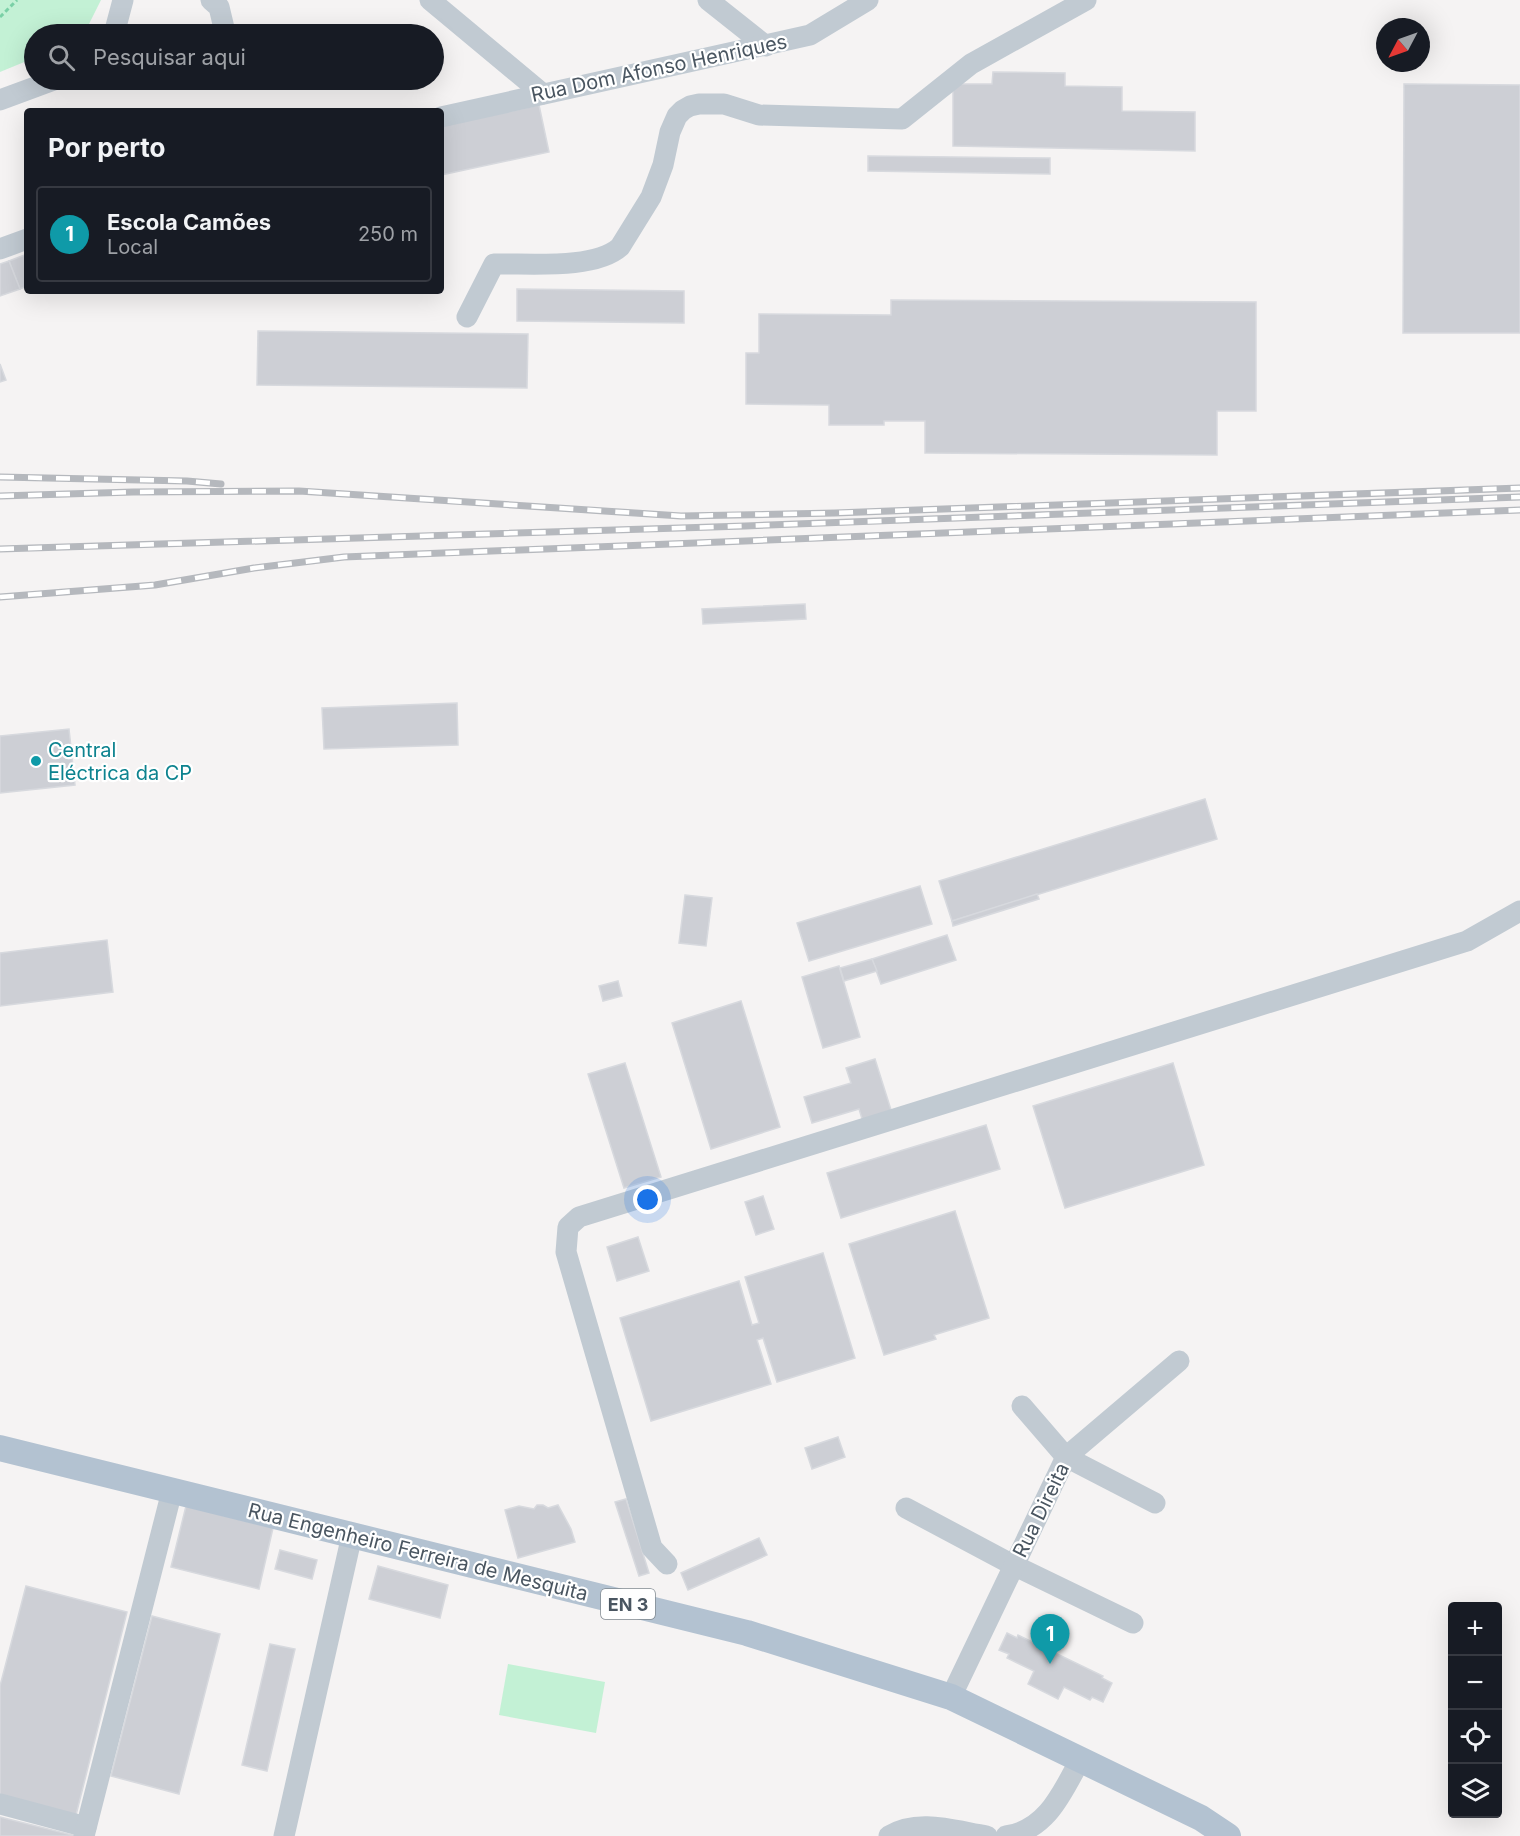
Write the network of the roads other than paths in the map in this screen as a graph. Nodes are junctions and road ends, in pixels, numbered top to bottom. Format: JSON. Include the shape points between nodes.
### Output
{"nodes":[{"id":1,"x":123,"y":0,"type":"edge"},
{"id":2,"x":211,"y":0,"type":"edge"},
{"id":3,"x":430,"y":0,"type":"edge"},
{"id":4,"x":708,"y":0,"type":"edge"},
{"id":5,"x":868,"y":0,"type":"edge"},
{"id":6,"x":1086,"y":0,"type":"edge"},
{"id":7,"x":117,"y":24,"type":"edge"},
{"id":8,"x":223,"y":24,"type":"edge"},
{"id":9,"x":766,"y":46,"type":"junction"},
{"id":10,"x":27,"y":90,"type":"edge"},
{"id":11,"x":543,"y":93,"type":"junction"},
{"id":12,"x":0,"y":100,"type":"edge"},
{"id":13,"x":444,"y":116,"type":"edge"},
{"id":14,"x":24,"y":240,"type":"edge"},
{"id":15,"x":0,"y":249,"type":"edge"},
{"id":16,"x":467,"y":317,"type":"dead end"},
{"id":17,"x":1520,"y":911,"type":"edge"},
{"id":18,"x":1179,"y":1361,"type":"dead end"},
{"id":19,"x":1022,"y":1406,"type":"dead end"},
{"id":20,"x":0,"y":1448,"type":"edge"},
{"id":21,"x":1066,"y":1457,"type":"junction"},
{"id":22,"x":172,"y":1491,"type":"junction"},
{"id":23,"x":1155,"y":1503,"type":"dead end"},
{"id":24,"x":906,"y":1508,"type":"dead end"},
{"id":25,"x":352,"y":1535,"type":"junction"},
{"id":26,"x":667,"y":1564,"type":"dead end"},
{"id":27,"x":1013,"y":1565,"type":"junction"},
{"id":28,"x":1133,"y":1623,"type":"dead end"},
{"id":29,"x":951,"y":1697,"type":"junction"},
{"id":30,"x":1080,"y":1760,"type":"junction"},
{"id":31,"x":0,"y":1804,"type":"edge"},
{"id":32,"x":85,"y":1831,"type":"edge"},
{"id":33,"x":284,"y":1836,"type":"edge"},
{"id":34,"x":889,"y":1836,"type":"edge"},
{"id":35,"x":987,"y":1836,"type":"edge"},
{"id":36,"x":1006,"y":1836,"type":"edge"},
{"id":37,"x":1228,"y":1836,"type":"edge"}],
"edges":[{"from":1,"to":7,"type":"street"},
{"from":2,"to":8,"type":"street","via":[[219,7]]},
{"from":3,"to":11,"type":"street"},
{"from":4,"to":9,"type":"street"},
{"from":5,"to":9,"type":"street","name":"Rua Dom Afonso Henriques","via":[[810,35]]},
{"from":6,"to":16,"type":"street","via":[[971,64],[902,119],[759,114],[724,104],[699,104],[683,110],[673,123],[651,197],[620,248],[594,261],[494,264]]},
{"from":9,"to":11,"type":"street","name":"Rua Dom Afonso Henriques"},
{"from":10,"to":12,"type":"street"},
{"from":11,"to":13,"type":"street","name":"Rua Dom Afonso Henriques"},
{"from":14,"to":15,"type":"street"},
{"from":17,"to":26,"type":"street","via":[[1467,941],[579,1217],[568,1227],[566,1252],[652,1548]]},
{"from":18,"to":21,"type":"street","name":"Rua Direita"},
{"from":19,"to":21,"type":"street"},
{"from":20,"to":22,"type":"main road","name":"Rua Engenheiro Ferreira de Mesquita","number":"EN 3"},
{"from":21,"to":23,"type":"street"},
{"from":21,"to":27,"type":"street","name":"Rua Direita"},
{"from":22,"to":25,"type":"main road","name":"Rua Engenheiro Ferreira de Mesquita","number":"EN 3"},
{"from":22,"to":32,"type":"street"},
{"from":24,"to":27,"type":"street"},
{"from":25,"to":29,"type":"main road","name":"Rua Engenheiro Ferreira de Mesquita","number":"EN 3","via":[[747,1633]]},
{"from":25,"to":33,"type":"street"},
{"from":27,"to":28,"type":"street"},
{"from":27,"to":29,"type":"street","name":"Rua Direita"},
{"from":29,"to":30,"type":"main road","name":"Rua Engenheiro Ferreira de Mesquita","number":"EN 3"},
{"from":30,"to":36,"type":"street","via":[[1056,1804],[1040,1821],[1019,1834]]},
{"from":30,"to":37,"type":"main road","name":"Rua Engenheiro Ferreira de Mesquita","number":"EN 3","via":[[1201,1818]]},
{"from":31,"to":32,"type":"street"},
{"from":34,"to":35,"type":"street","via":[[924,1826]]}]}
